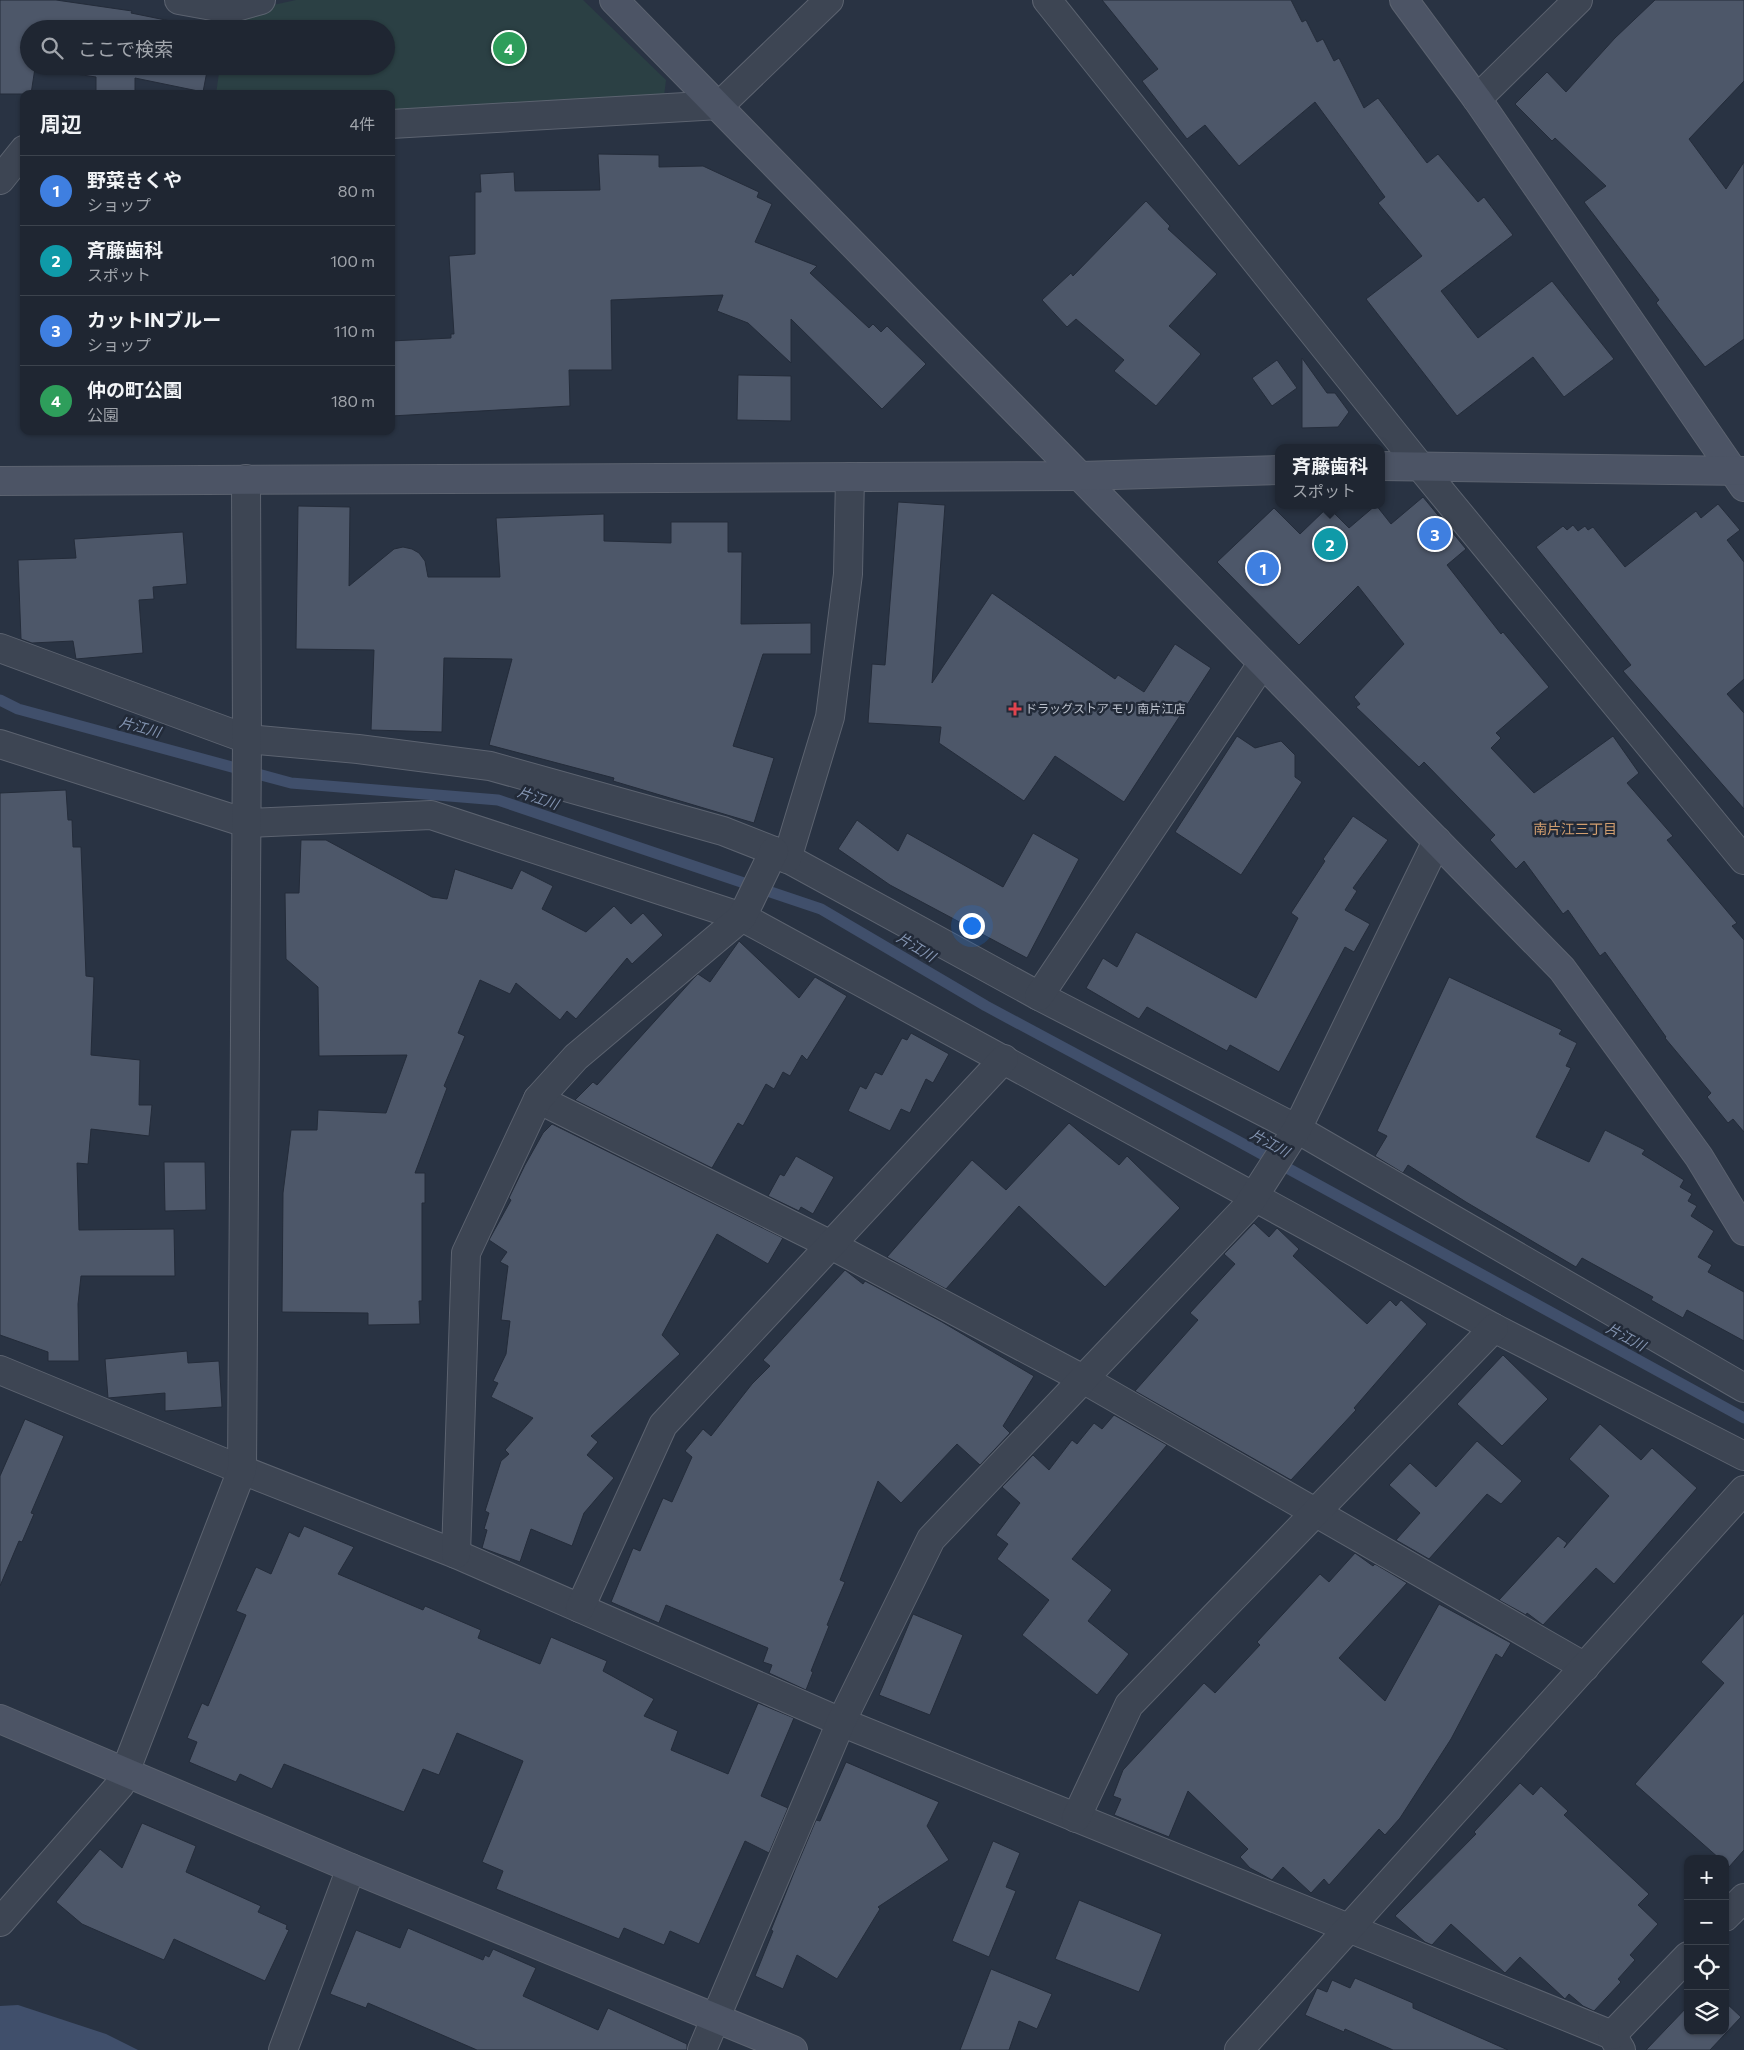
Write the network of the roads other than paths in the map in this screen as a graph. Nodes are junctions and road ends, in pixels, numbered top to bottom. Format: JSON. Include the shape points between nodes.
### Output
{"nodes":[{"id":1,"x":180,"y":0,"type":"edge"},
{"id":2,"x":261,"y":0,"type":"edge"},
{"id":3,"x":614,"y":0,"type":"edge"},
{"id":4,"x":829,"y":0,"type":"edge"},
{"id":5,"x":1047,"y":0,"type":"edge"},
{"id":6,"x":1404,"y":0,"type":"edge"},
{"id":7,"x":1578,"y":0,"type":"edge"},
{"id":8,"x":1477,"y":99,"type":"junction"},
{"id":9,"x":720,"y":105,"type":"junction"},
{"id":10,"x":395,"y":124,"type":"edge"},
{"id":11,"x":20,"y":155,"type":"edge"},
{"id":12,"x":0,"y":180,"type":"edge"},
{"id":13,"x":1419,"y":465,"type":"junction"},
{"id":14,"x":1385,"y":466,"type":"edge"},
{"id":15,"x":1275,"y":470,"type":"edge"},
{"id":16,"x":1081,"y":476,"type":"junction"},
{"id":17,"x":1740,"y":476,"type":"edge"},
{"id":18,"x":850,"y":477,"type":"junction"},
{"id":19,"x":246,"y":479,"type":"junction"},
{"id":20,"x":0,"y":481,"type":"edge"},
{"id":21,"x":0,"y":648,"type":"edge"},
{"id":22,"x":1262,"y":664,"type":"junction"},
{"id":23,"x":247,"y":739,"type":"junction"},
{"id":24,"x":0,"y":744,"type":"edge"},
{"id":25,"x":246,"y":824,"type":"junction"},
{"id":26,"x":1437,"y":841,"type":"junction"},
{"id":27,"x":780,"y":855,"type":"junction"},
{"id":28,"x":1744,"y":860,"type":"edge"},
{"id":29,"x":742,"y":916,"type":"junction"},
{"id":30,"x":1039,"y":996,"type":"junction"},
{"id":31,"x":1004,"y":1059,"type":"junction"},
{"id":32,"x":538,"y":1099,"type":"junction"},
{"id":33,"x":1297,"y":1129,"type":"junction"},
{"id":34,"x":1254,"y":1196,"type":"junction"},
{"id":35,"x":1744,"y":1231,"type":"edge"},
{"id":36,"x":831,"y":1245,"type":"junction"},
{"id":37,"x":1494,"y":1328,"type":"junction"},
{"id":38,"x":0,"y":1370,"type":"edge"},
{"id":39,"x":1083,"y":1379,"type":"junction"},
{"id":40,"x":1744,"y":1388,"type":"edge"},
{"id":41,"x":1744,"y":1456,"type":"edge"},
{"id":42,"x":242,"y":1470,"type":"junction"},
{"id":43,"x":1744,"y":1490,"type":"edge"},
{"id":44,"x":1317,"y":1513,"type":"junction"},
{"id":45,"x":456,"y":1554,"type":"junction"},
{"id":46,"x":580,"y":1608,"type":"junction"},
{"id":47,"x":1585,"y":1667,"type":"junction"},
{"id":48,"x":0,"y":1719,"type":"edge"},
{"id":49,"x":841,"y":1722,"type":"junction"},
{"id":50,"x":126,"y":1770,"type":"junction"},
{"id":51,"x":1076,"y":1818,"type":"junction"},
{"id":52,"x":351,"y":1868,"type":"junction"},
{"id":53,"x":1744,"y":1898,"type":"edge"},
{"id":54,"x":1729,"y":1913,"type":"edge"},
{"id":55,"x":0,"y":1922,"type":"edge"},
{"id":56,"x":1348,"y":1929,"type":"junction"},
{"id":57,"x":1684,"y":1961,"type":"edge"},
{"id":58,"x":716,"y":2018,"type":"junction"},
{"id":59,"x":1617,"y":2043,"type":"edge"},
{"id":60,"x":283,"y":2050,"type":"edge"},
{"id":61,"x":702,"y":2050,"type":"edge"},
{"id":62,"x":793,"y":2050,"type":"edge"},
{"id":63,"x":1239,"y":2050,"type":"edge"}],
"edges":[{"from":1,"to":2,"type":"street","via":[[229,9]]},
{"from":3,"to":9,"type":"street"},
{"from":4,"to":9,"type":"street"},
{"from":5,"to":13,"type":"street"},
{"from":6,"to":8,"type":"street"},
{"from":7,"to":8,"type":"street"},
{"from":8,"to":17,"type":"street"},
{"from":9,"to":10,"type":"street"},
{"from":9,"to":16,"type":"street"},
{"from":11,"to":12,"type":"street"},
{"from":13,"to":14,"type":"street"},
{"from":13,"to":17,"type":"street"},
{"from":13,"to":28,"type":"street"},
{"from":15,"to":16,"type":"street"},
{"from":16,"to":18,"type":"street"},
{"from":16,"to":22,"type":"street"},
{"from":18,"to":19,"type":"street"},
{"from":18,"to":27,"type":"street","via":[[848,574],[830,717]]},
{"from":19,"to":20,"type":"street"},
{"from":19,"to":23,"type":"street"},
{"from":21,"to":23,"type":"street"},
{"from":22,"to":26,"type":"street"},
{"from":22,"to":30,"type":"street"},
{"from":23,"to":25,"type":"street"},
{"from":23,"to":27,"type":"street","via":[[490,766],[723,831]]},
{"from":24,"to":25,"type":"street"},
{"from":25,"to":29,"type":"street","via":[[431,814]]},
{"from":25,"to":42,"type":"street"},
{"from":26,"to":33,"type":"street"},
{"from":26,"to":35,"type":"street","via":[[1562,969],[1699,1157]]},
{"from":27,"to":29,"type":"street"},
{"from":27,"to":30,"type":"street"},
{"from":29,"to":31,"type":"street"},
{"from":29,"to":32,"type":"street","via":[[576,1057]]},
{"from":30,"to":33,"type":"street"},
{"from":31,"to":34,"type":"street"},
{"from":31,"to":36,"type":"street"},
{"from":32,"to":36,"type":"street"},
{"from":32,"to":45,"type":"street","via":[[466,1253]]},
{"from":33,"to":34,"type":"street"},
{"from":33,"to":40,"type":"street"},
{"from":34,"to":37,"type":"street"},
{"from":34,"to":39,"type":"street"},
{"from":36,"to":39,"type":"street"},
{"from":36,"to":46,"type":"street","via":[[663,1425]]},
{"from":37,"to":41,"type":"street"},
{"from":37,"to":44,"type":"street"},
{"from":38,"to":42,"type":"street"},
{"from":39,"to":44,"type":"street"},
{"from":39,"to":49,"type":"street","via":[[930,1539]]},
{"from":42,"to":45,"type":"street"},
{"from":42,"to":50,"type":"street"},
{"from":43,"to":47,"type":"street"},
{"from":44,"to":47,"type":"street"},
{"from":44,"to":51,"type":"street","via":[[1129,1705]]},
{"from":45,"to":46,"type":"street"},
{"from":46,"to":49,"type":"street"},
{"from":47,"to":56,"type":"street"},
{"from":48,"to":50,"type":"street"},
{"from":49,"to":51,"type":"street"},
{"from":49,"to":58,"type":"street"},
{"from":50,"to":52,"type":"street"},
{"from":50,"to":55,"type":"street","via":[[120,1785]]},
{"from":51,"to":56,"type":"street"},
{"from":52,"to":58,"type":"street"},
{"from":52,"to":60,"type":"street"},
{"from":53,"to":54,"type":"street"},
{"from":56,"to":59,"type":"street"},
{"from":56,"to":63,"type":"street"},
{"from":57,"to":59,"type":"street"},
{"from":58,"to":61,"type":"street"},
{"from":58,"to":62,"type":"street"}]}
